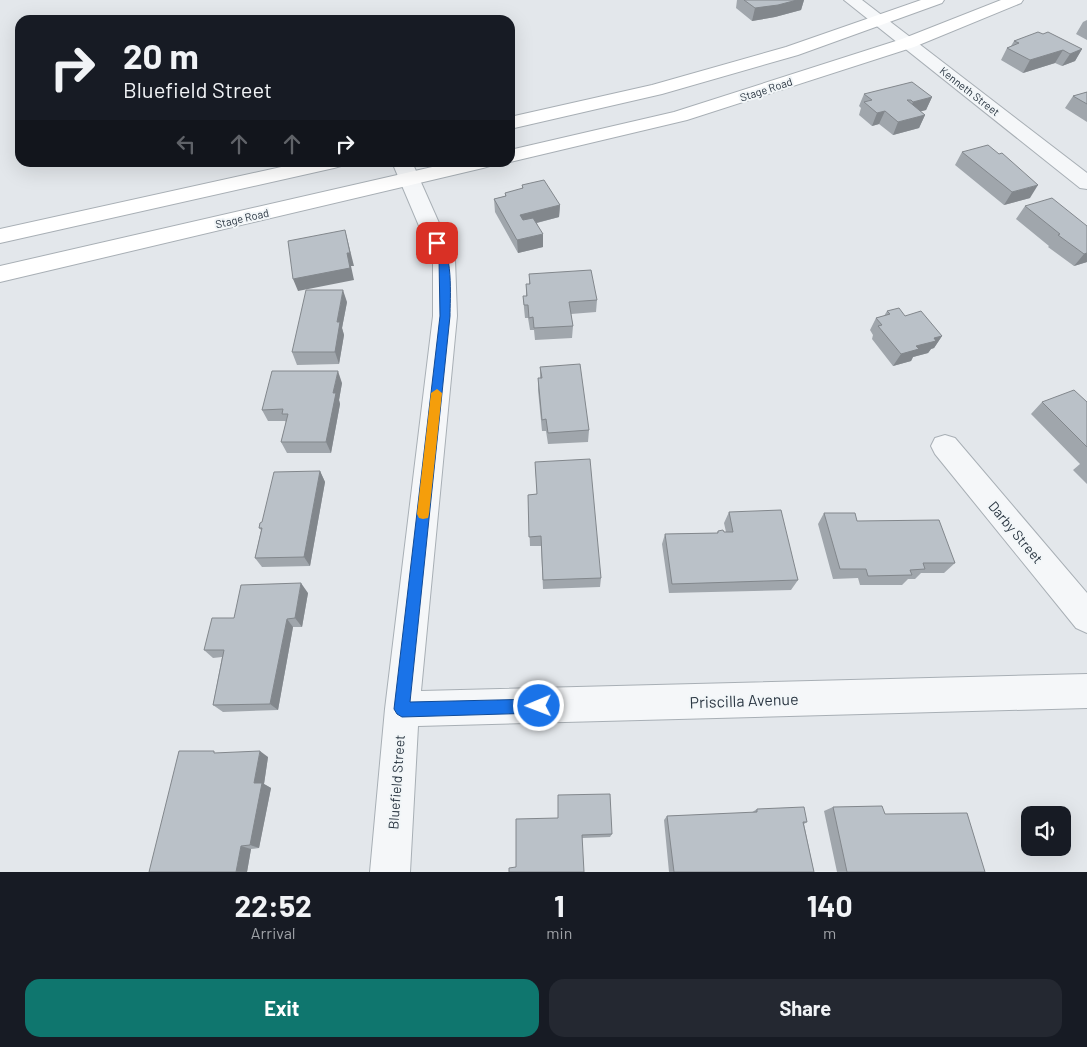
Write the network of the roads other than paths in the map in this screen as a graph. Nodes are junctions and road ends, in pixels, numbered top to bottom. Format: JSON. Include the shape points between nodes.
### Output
{"nodes":[{"id":1,"x":852,"y":0,"type":"edge"},
{"id":2,"x":936,"y":0,"type":"edge"},
{"id":3,"x":1015,"y":0,"type":"edge"},
{"id":4,"x":880,"y":21,"type":"junction"},
{"id":5,"x":908,"y":43,"type":"junction"},
{"id":6,"x":515,"y":122,"type":"edge"},
{"id":7,"x":515,"y":155,"type":"edge"},
{"id":8,"x":311,"y":167,"type":"edge"},
{"id":9,"x":441,"y":167,"type":"edge"},
{"id":10,"x":406,"y":171,"type":"edge"},
{"id":11,"x":1087,"y":183,"type":"edge"},
{"id":12,"x":0,"y":236,"type":"edge"},
{"id":13,"x":0,"y":274,"type":"edge"},
{"id":14,"x":945,"y":446,"type":"dead end"},
{"id":15,"x":1087,"y":617,"type":"edge"},
{"id":16,"x":1087,"y":691,"type":"edge"},
{"id":17,"x":402,"y":709,"type":"junction"},
{"id":18,"x":390,"y":872,"type":"edge"}],
"edges":[{"from":1,"to":4,"type":"street","name":"Kenneth Street"},
{"from":2,"to":4,"type":"main road"},
{"from":3,"to":5,"type":"main road","name":"Stage Road"},
{"from":4,"to":5,"type":"street","name":"Kenneth Street"},
{"from":4,"to":6,"type":"main road","via":[[792,51],[656,90]]},
{"from":5,"to":7,"type":"main road","name":"Stage Road","via":[[680,116]]},
{"from":5,"to":11,"type":"street","name":"Kenneth Street"},
{"from":8,"to":12,"type":"main road"},
{"from":9,"to":10,"type":"main road","name":"Stage Road"},
{"from":10,"to":13,"type":"main road","name":"Stage Road"},
{"from":10,"to":17,"type":"street","name":"Bluefield Street","via":[[444,259],[445,316]]},
{"from":14,"to":15,"type":"street","name":"Darby Street"},
{"from":16,"to":17,"type":"street","name":"Priscilla Avenue"},
{"from":17,"to":18,"type":"street","name":"Bluefield Street"}]}
